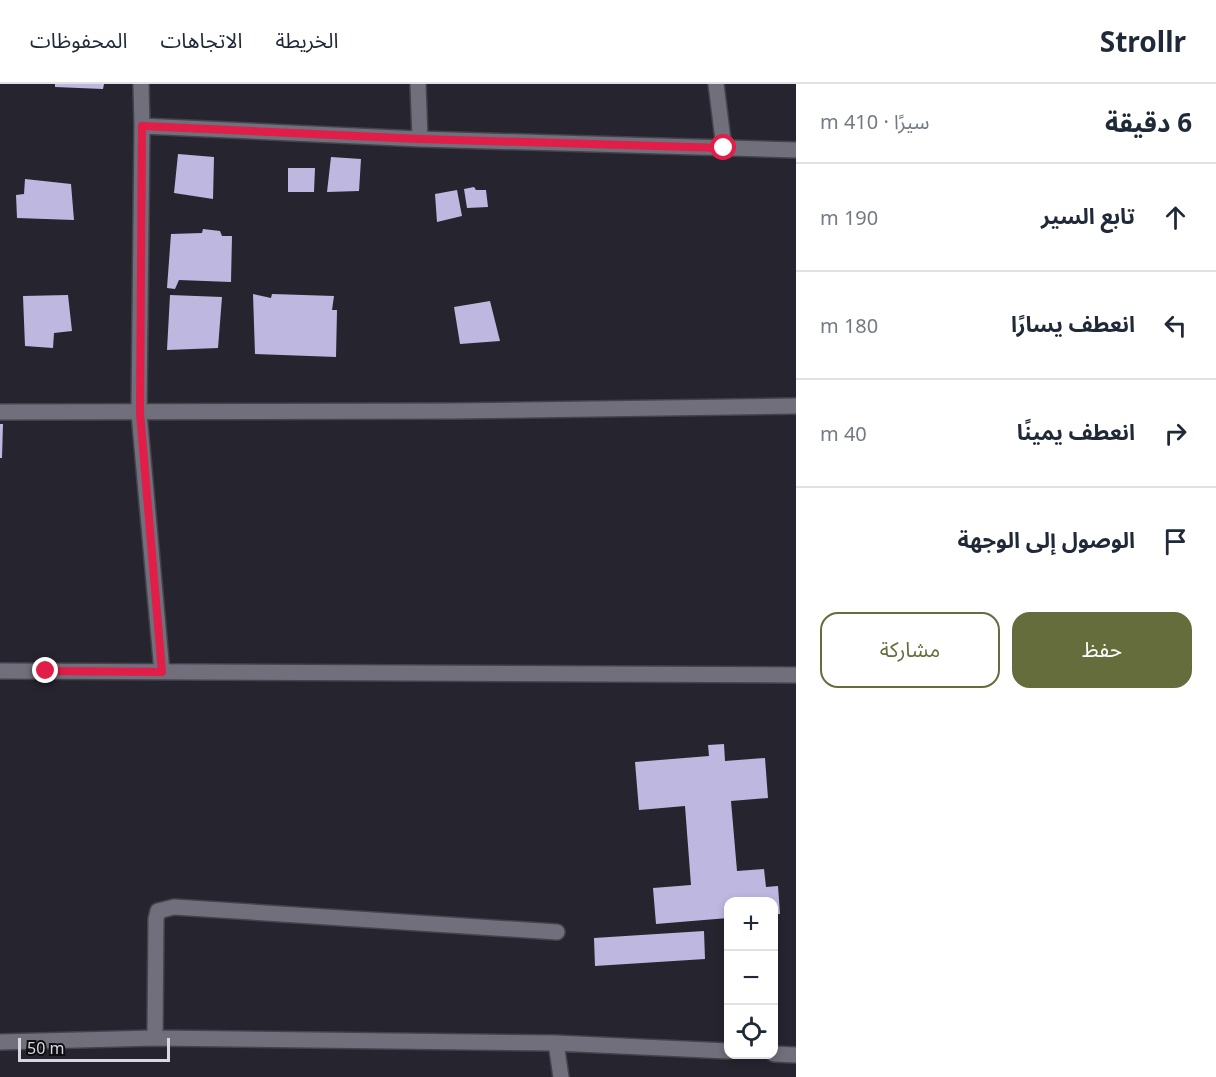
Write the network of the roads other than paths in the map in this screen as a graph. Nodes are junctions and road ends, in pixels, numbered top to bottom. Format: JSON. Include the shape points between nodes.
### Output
{"nodes":[{"id":1,"x":141,"y":84,"type":"edge"},
{"id":2,"x":418,"y":84,"type":"edge"},
{"id":3,"x":716,"y":84,"type":"edge"},
{"id":4,"x":142,"y":126,"type":"junction"},
{"id":5,"x":420,"y":139,"type":"junction"},
{"id":6,"x":724,"y":148,"type":"junction"},
{"id":7,"x":796,"y":150,"type":"edge"},
{"id":8,"x":796,"y":406,"type":"edge"},
{"id":9,"x":0,"y":412,"type":"edge"},
{"id":10,"x":140,"y":413,"type":"junction"},
{"id":11,"x":0,"y":671,"type":"edge"},
{"id":12,"x":162,"y":672,"type":"junction"},
{"id":13,"x":796,"y":675,"type":"edge"},
{"id":14,"x":557,"y":932,"type":"dead end"},
{"id":15,"x":155,"y":1038,"type":"junction"},
{"id":16,"x":0,"y":1042,"type":"edge"},
{"id":17,"x":556,"y":1043,"type":"junction"},
{"id":18,"x":724,"y":1051,"type":"edge"},
{"id":19,"x":778,"y":1054,"type":"edge"},
{"id":20,"x":796,"y":1055,"type":"edge"},
{"id":21,"x":561,"y":1077,"type":"edge"}],
"edges":[{"from":1,"to":4,"type":"street"},
{"from":2,"to":5,"type":"street"},
{"from":3,"to":6,"type":"street"},
{"from":4,"to":5,"type":"street"},
{"from":4,"to":10,"type":"street"},
{"from":5,"to":6,"type":"street"},
{"from":6,"to":7,"type":"street"},
{"from":8,"to":10,"type":"street"},
{"from":9,"to":10,"type":"street"},
{"from":10,"to":12,"type":"street"},
{"from":11,"to":12,"type":"street"},
{"from":12,"to":13,"type":"street"},
{"from":14,"to":15,"type":"street","via":[[164,908],[158,911],[156,919]]},
{"from":15,"to":16,"type":"street"},
{"from":15,"to":17,"type":"street"},
{"from":17,"to":18,"type":"street"},
{"from":17,"to":21,"type":"street"},
{"from":19,"to":20,"type":"street"}]}
